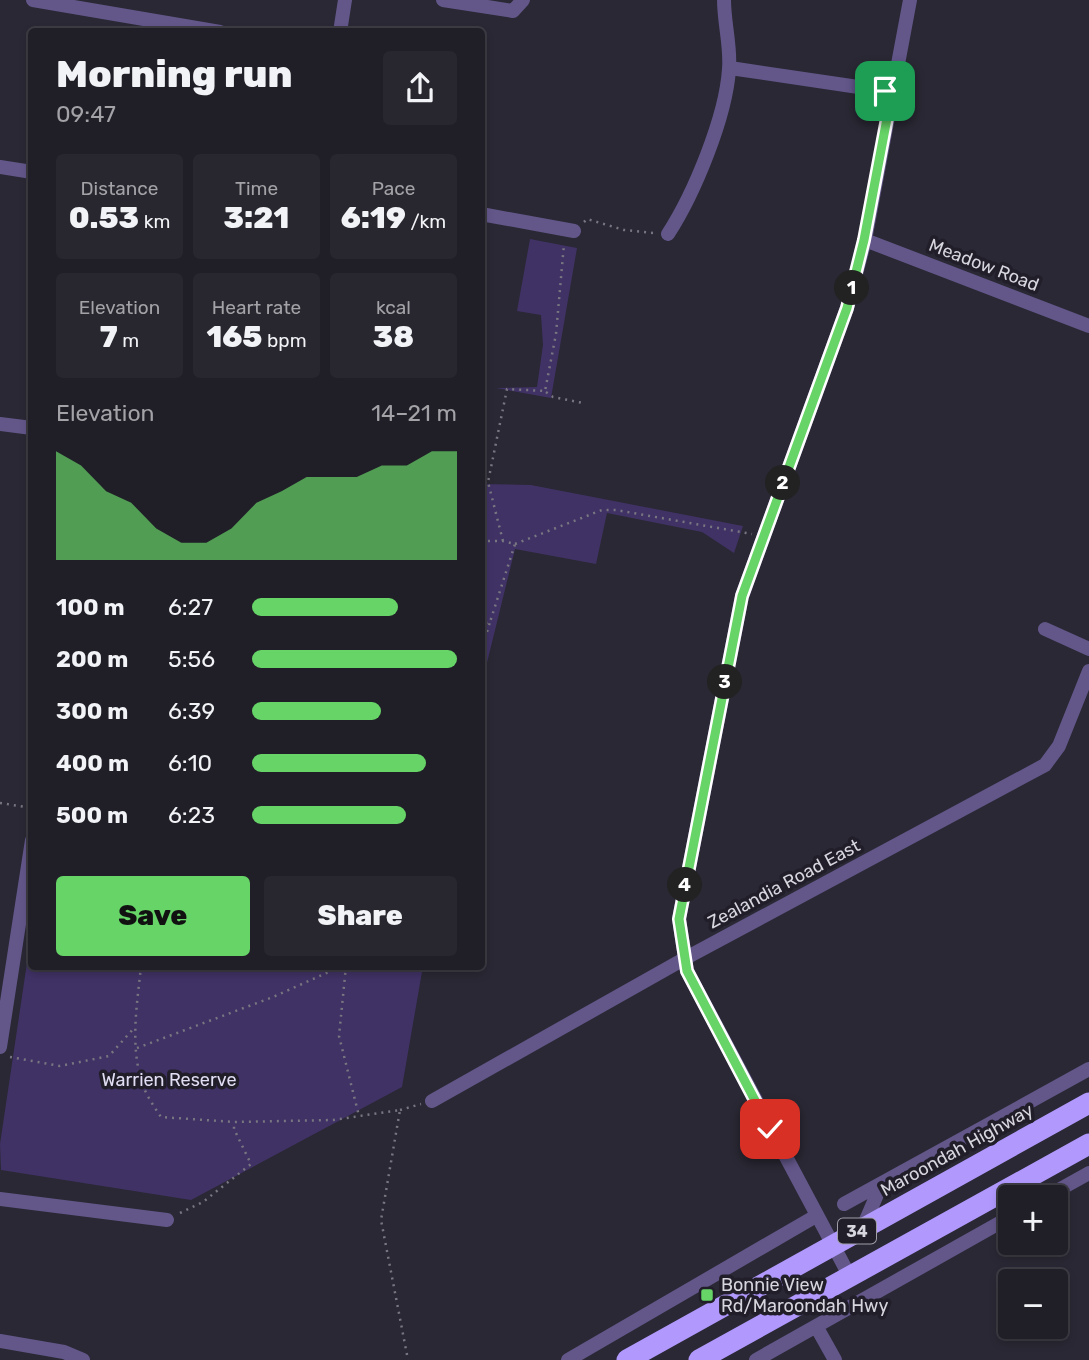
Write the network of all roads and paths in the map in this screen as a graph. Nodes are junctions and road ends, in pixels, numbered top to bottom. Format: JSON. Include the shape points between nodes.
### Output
{"nodes":[{"id":1,"x":33,"y":0,"type":"edge"},
{"id":2,"x":345,"y":0,"type":"edge"},
{"id":3,"x":443,"y":0,"type":"edge"},
{"id":4,"x":523,"y":0,"type":"edge"},
{"id":5,"x":724,"y":0,"type":"edge"},
{"id":6,"x":910,"y":0,"type":"edge"},
{"id":7,"x":76,"y":3,"type":"edge"},
{"id":8,"x":153,"y":26,"type":"edge"},
{"id":9,"x":175,"y":28,"type":"edge"},
{"id":10,"x":341,"y":28,"type":"edge"},
{"id":11,"x":730,"y":68,"type":"junction"},
{"id":12,"x":892,"y":92,"type":"junction"},
{"id":13,"x":0,"y":167,"type":"edge"},
{"id":14,"x":28,"y":171,"type":"edge"},
{"id":15,"x":485,"y":215,"type":"edge"},
{"id":16,"x":550,"y":226,"type":"junction"},
{"id":17,"x":574,"y":231,"type":"joint"},
{"id":18,"x":668,"y":234,"type":"joint"},
{"id":19,"x":864,"y":240,"type":"junction"},
{"id":20,"x":1089,"y":326,"type":"edge"},
{"id":21,"x":545,"y":391,"type":"junction"},
{"id":22,"x":583,"y":403,"type":"dead end"},
{"id":23,"x":0,"y":424,"type":"edge"},
{"id":24,"x":28,"y":428,"type":"edge"},
{"id":25,"x":764,"y":536,"type":"junction"},
{"id":26,"x":485,"y":541,"type":"edge"},
{"id":27,"x":503,"y":541,"type":"junction"},
{"id":28,"x":515,"y":544,"type":"junction"},
{"id":29,"x":491,"y":622,"type":"junction"},
{"id":30,"x":485,"y":623,"type":"edge"},
{"id":31,"x":1045,"y":629,"type":"dead end"},
{"id":32,"x":485,"y":640,"type":"edge"},
{"id":33,"x":1089,"y":649,"type":"edge"},
{"id":34,"x":1089,"y":671,"type":"edge"},
{"id":35,"x":0,"y":803,"type":"edge"},
{"id":36,"x":28,"y":806,"type":"edge"},
{"id":37,"x":28,"y":866,"type":"edge"},
{"id":38,"x":684,"y":959,"type":"junction"},
{"id":39,"x":141,"y":970,"type":"edge"},
{"id":40,"x":335,"y":970,"type":"edge"},
{"id":41,"x":344,"y":970,"type":"edge"},
{"id":42,"x":135,"y":1027,"type":"junction"},
{"id":43,"x":0,"y":1047,"type":"edge"},
{"id":44,"x":136,"y":1048,"type":"junction"},
{"id":45,"x":0,"y":1056,"type":"edge"},
{"id":46,"x":1089,"y":1069,"type":"edge"},
{"id":47,"x":432,"y":1101,"type":"joint"},
{"id":48,"x":1089,"y":1103,"type":"edge"},
{"id":49,"x":400,"y":1110,"type":"junction"},
{"id":50,"x":359,"y":1116,"type":"junction"},
{"id":51,"x":234,"y":1122,"type":"junction"},
{"id":52,"x":1089,"y":1144,"type":"edge"},
{"id":53,"x":1089,"y":1173,"type":"edge"},
{"id":54,"x":882,"y":1183,"type":"junction"},
{"id":55,"x":1068,"y":1185,"type":"edge"},
{"id":56,"x":0,"y":1199,"type":"edge"},
{"id":57,"x":844,"y":1204,"type":"dead end"},
{"id":58,"x":816,"y":1216,"type":"junction"},
{"id":59,"x":167,"y":1220,"type":"joint"},
{"id":60,"x":998,"y":1224,"type":"edge"},
{"id":61,"x":863,"y":1227,"type":"junction"},
{"id":62,"x":832,"y":1245,"type":"junction"},
{"id":63,"x":849,"y":1275,"type":"junction"},
{"id":64,"x":816,"y":1326,"type":"junction"},
{"id":65,"x":0,"y":1340,"type":"edge"},
{"id":66,"x":574,"y":1358,"type":"edge"},
{"id":67,"x":83,"y":1360,"type":"edge"},
{"id":68,"x":408,"y":1360,"type":"edge"},
{"id":69,"x":627,"y":1360,"type":"edge"},
{"id":70,"x":699,"y":1360,"type":"edge"},
{"id":71,"x":756,"y":1360,"type":"edge"},
{"id":72,"x":835,"y":1360,"type":"edge"}],
"edges":[{"from":1,"to":7,"type":"street"},
{"from":2,"to":10,"type":"street"},
{"from":3,"to":4,"type":"street","via":[[513,11]]},
{"from":5,"to":11,"type":"street"},
{"from":6,"to":12,"type":"street"},
{"from":7,"to":8,"type":"street"},
{"from":8,"to":9,"type":"street"},
{"from":11,"to":12,"type":"street"},
{"from":11,"to":18,"type":"street","via":[[722,109],[685,209]]},
{"from":12,"to":19,"type":"street"},
{"from":13,"to":14,"type":"street"},
{"from":15,"to":16,"type":"street"},
{"from":16,"to":17,"type":"street"},
{"from":16,"to":21,"type":"path","via":[[548,240],[564,243],[556,334]]},
{"from":17,"to":18,"type":"path","via":[[587,219],[624,230]]},
{"from":19,"to":20,"type":"street","name":"Meadow Road"},
{"from":19,"to":25,"type":"street","via":[[847,308]]},
{"from":21,"to":22,"type":"path","via":[[552,397]]},
{"from":21,"to":27,"type":"path","via":[[507,389],[488,482]]},
{"from":23,"to":24,"type":"street"},
{"from":25,"to":28,"type":"path","via":[[602,510]]},
{"from":25,"to":38,"type":"street","via":[[742,596],[685,887],[679,919]]},
{"from":26,"to":27,"type":"path"},
{"from":27,"to":28,"type":"path"},
{"from":28,"to":29,"type":"path"},
{"from":29,"to":30,"type":"path"},
{"from":29,"to":32,"type":"path"},
{"from":31,"to":33,"type":"street"},
{"from":34,"to":38,"type":"street","name":"Zealandia Road East","via":[[1059,746],[1045,765]]},
{"from":35,"to":36,"type":"path"},
{"from":37,"to":43,"type":"street"},
{"from":38,"to":47,"type":"street","name":"Zealandia Road East"},
{"from":38,"to":58,"type":"street"},
{"from":39,"to":42,"type":"path"},
{"from":40,"to":44,"type":"path"},
{"from":41,"to":50,"type":"path","via":[[339,1036]]},
{"from":42,"to":44,"type":"path"},
{"from":42,"to":45,"type":"path","via":[[109,1056],[60,1066]]},
{"from":44,"to":51,"type":"path","via":[[144,1089],[161,1117]]},
{"from":46,"to":54,"type":"street"},
{"from":47,"to":49,"type":"path"},
{"from":48,"to":61,"type":"highway","name":"Maroondah Highway","number":"34"},
{"from":49,"to":50,"type":"path"},
{"from":49,"to":68,"type":"path","via":[[381,1220]]},
{"from":50,"to":51,"type":"path"},
{"from":51,"to":59,"type":"path","via":[[251,1164],[203,1202]]},
{"from":52,"to":63,"type":"highway","number":"34"},
{"from":53,"to":55,"type":"street"},
{"from":54,"to":57,"type":"street"},
{"from":54,"to":61,"type":"street"},
{"from":56,"to":59,"type":"street"},
{"from":58,"to":62,"type":"street"},
{"from":58,"to":66,"type":"street"},
{"from":60,"to":64,"type":"street"},
{"from":61,"to":62,"type":"highway","name":"Maroondah Highway","number":"34"},
{"from":62,"to":63,"type":"street"},
{"from":62,"to":69,"type":"highway","name":"Maroondah Highway","number":"34"},
{"from":63,"to":70,"type":"highway","number":"34"},
{"from":64,"to":71,"type":"street"},
{"from":64,"to":72,"type":"street"},
{"from":65,"to":67,"type":"street"}]}
